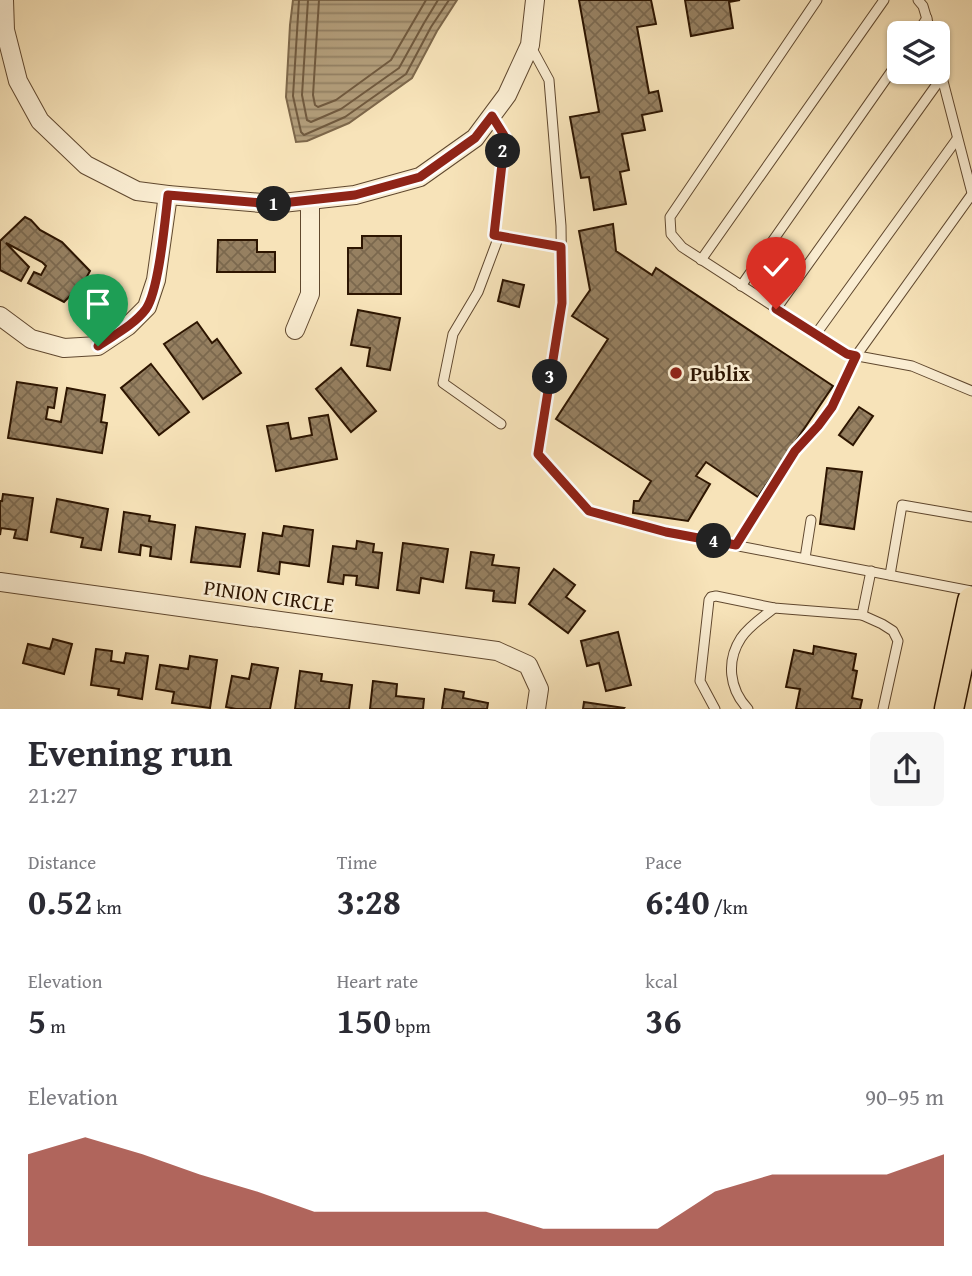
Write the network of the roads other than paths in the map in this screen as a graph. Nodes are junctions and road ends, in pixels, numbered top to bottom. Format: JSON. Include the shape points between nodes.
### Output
{"nodes":[{"id":1,"x":4,"y":0,"type":"edge"},
{"id":2,"x":536,"y":0,"type":"edge"},
{"id":3,"x":817,"y":0,"type":"edge"},
{"id":4,"x":884,"y":0,"type":"edge"},
{"id":5,"x":918,"y":0,"type":"edge"},
{"id":6,"x":927,"y":18,"type":"junction"},
{"id":7,"x":925,"y":21,"type":"edge"},
{"id":8,"x":928,"y":21,"type":"edge"},
{"id":9,"x":530,"y":44,"type":"junction"},
{"id":10,"x":887,"y":77,"type":"edge"},
{"id":11,"x":937,"y":84,"type":"edge"},
{"id":12,"x":944,"y":84,"type":"edge"},
{"id":13,"x":492,"y":116,"type":"junction"},
{"id":14,"x":957,"y":139,"type":"junction"},
{"id":15,"x":972,"y":193,"type":"edge"},
{"id":16,"x":168,"y":195,"type":"junction"},
{"id":17,"x":310,"y":200,"type":"junction"},
{"id":18,"x":499,"y":236,"type":"junction"},
{"id":19,"x":561,"y":247,"type":"junction"},
{"id":20,"x":701,"y":260,"type":"junction"},
{"id":21,"x":741,"y":286,"type":"junction"},
{"id":22,"x":776,"y":309,"type":"junction"},
{"id":23,"x":0,"y":316,"type":"edge"},
{"id":24,"x":295,"y":330,"type":"dead end"},
{"id":25,"x":816,"y":334,"type":"junction"},
{"id":26,"x":856,"y":356,"type":"junction"},
{"id":27,"x":972,"y":391,"type":"edge"},
{"id":28,"x":501,"y":424,"type":"dead end"},
{"id":29,"x":972,"y":517,"type":"edge"},
{"id":30,"x":811,"y":520,"type":"dead end"},
{"id":31,"x":736,"y":545,"type":"junction"},
{"id":32,"x":804,"y":558,"type":"junction"},
{"id":33,"x":871,"y":571,"type":"junction"},
{"id":34,"x":890,"y":575,"type":"junction"},
{"id":35,"x":0,"y":582,"type":"edge"},
{"id":36,"x":972,"y":591,"type":"edge"},
{"id":37,"x":972,"y":601,"type":"edge"},
{"id":38,"x":774,"y":608,"type":"junction"},
{"id":39,"x":862,"y":615,"type":"junction"},
{"id":40,"x":536,"y":709,"type":"edge"},
{"id":41,"x":715,"y":709,"type":"edge"},
{"id":42,"x":748,"y":709,"type":"edge"},
{"id":43,"x":883,"y":709,"type":"edge"},
{"id":44,"x":949,"y":709,"type":"edge"}],
"edges":[{"from":1,"to":16,"type":"street","via":[[5,30],[18,81],[40,121],[86,165],[137,191]]},
{"from":2,"to":9,"type":"street"},
{"from":3,"to":20,"type":"lane","via":[[670,217],[671,234]]},
{"from":4,"to":20,"type":"lane"},
{"from":5,"to":6,"type":"lane"},
{"from":6,"to":7,"type":"lane"},
{"from":6,"to":8,"type":"lane"},
{"from":9,"to":13,"type":"street","via":[[508,95]]},
{"from":9,"to":19,"type":"lane","via":[[549,80]]},
{"from":10,"to":21,"type":"lane"},
{"from":11,"to":22,"type":"lane"},
{"from":12,"to":14,"type":"lane"},
{"from":13,"to":17,"type":"street","via":[[475,138],[420,177],[355,195]]},
{"from":13,"to":18,"type":"lane","via":[[505,137],[494,235]]},
{"from":14,"to":15,"type":"lane"},
{"from":14,"to":25,"type":"lane"},
{"from":15,"to":26,"type":"lane"},
{"from":16,"to":17,"type":"street","via":[[273,204]]},
{"from":16,"to":23,"type":"street","via":[[156,280],[147,307],[128,326],[98,346],[64,348],[31,339]]},
{"from":17,"to":24,"type":"street","via":[[310,293]]},
{"from":18,"to":19,"type":"lane"},
{"from":18,"to":28,"type":"lane","via":[[478,292],[453,334],[443,383]]},
{"from":19,"to":31,"type":"lane","via":[[562,303],[538,454],[589,511]]},
{"from":20,"to":21,"type":"lane"},
{"from":21,"to":22,"type":"lane"},
{"from":22,"to":25,"type":"lane"},
{"from":25,"to":26,"type":"lane"},
{"from":26,"to":27,"type":"lane","via":[[912,366]]},
{"from":26,"to":31,"type":"lane","via":[[832,407],[795,451]]},
{"from":29,"to":34,"type":"lane","via":[[902,505]]},
{"from":30,"to":32,"type":"lane"},
{"from":31,"to":32,"type":"lane"},
{"from":32,"to":33,"type":"lane"},
{"from":33,"to":34,"type":"lane"},
{"from":33,"to":39,"type":"lane"},
{"from":34,"to":36,"type":"lane"},
{"from":35,"to":40,"type":"street","name":"PINION CIRCLE","via":[[497,650],[528,665],[539,689]]},
{"from":37,"to":44,"type":"main road"},
{"from":38,"to":39,"type":"lane"},
{"from":38,"to":41,"type":"lane","via":[[716,596],[709,600],[700,681]]},
{"from":38,"to":42,"type":"lane","via":[[742,636],[733,655],[736,695]]},
{"from":39,"to":43,"type":"lane","via":[[893,631],[898,641]]}]}
